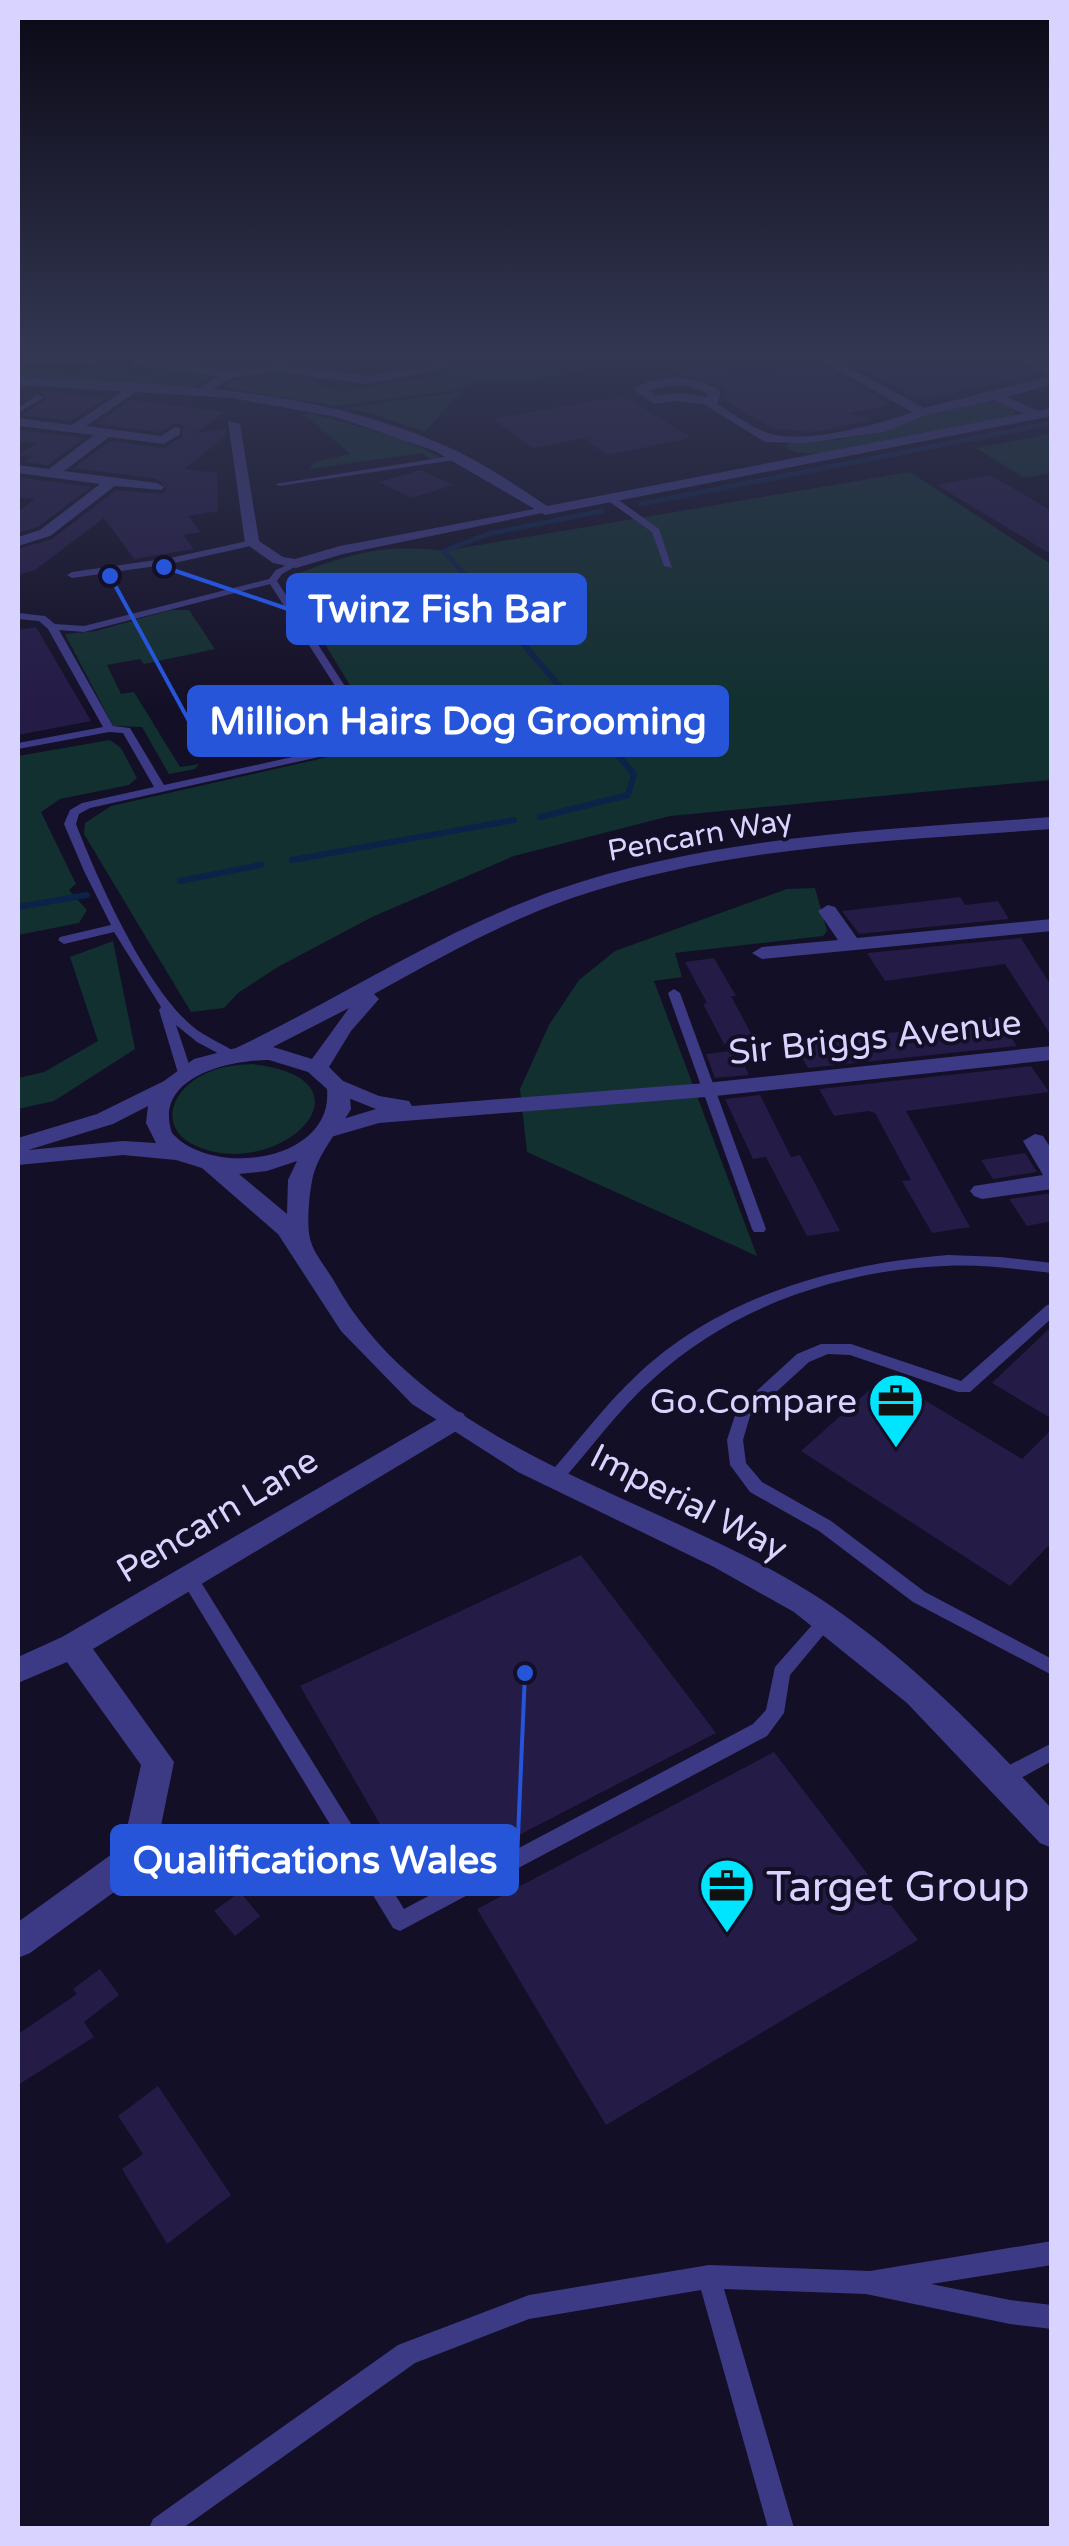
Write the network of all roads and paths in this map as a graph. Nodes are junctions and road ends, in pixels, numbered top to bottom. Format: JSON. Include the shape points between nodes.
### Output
{"nodes":[{"id":1,"x":57,"y":473,"type":"edge"},
{"id":2,"x":241,"y":473,"type":"edge"},
{"id":3,"x":358,"y":473,"type":"edge"},
{"id":4,"x":484,"y":473,"type":"edge"},
{"id":5,"x":741,"y":473,"type":"edge"},
{"id":6,"x":112,"y":482,"type":"junction"},
{"id":7,"x":280,"y":484,"type":"dead end"},
{"id":8,"x":157,"y":487,"type":"dead end"},
{"id":9,"x":610,"y":498,"type":"junction"},
{"id":10,"x":546,"y":511,"type":"junction"},
{"id":11,"x":18,"y":542,"type":"edge"},
{"id":12,"x":252,"y":543,"type":"junction"},
{"id":13,"x":296,"y":564,"type":"junction"},
{"id":14,"x":669,"y":566,"type":"dead end"},
{"id":15,"x":72,"y":575,"type":"dead end"},
{"id":16,"x":272,"y":581,"type":"junction"},
{"id":17,"x":18,"y":616,"type":"edge"},
{"id":18,"x":52,"y":628,"type":"junction"},
{"id":19,"x":108,"y":730,"type":"junction"},
{"id":20,"x":18,"y":746,"type":"edge"},
{"id":21,"x":160,"y":787,"type":"junction"},
{"id":22,"x":1052,"y":823,"type":"edge"},
{"id":23,"x":828,"y":912,"type":"dead end"},
{"id":24,"x":1052,"y":925,"type":"edge"},
{"id":25,"x":120,"y":927,"type":"junction"},
{"id":26,"x":64,"y":940,"type":"dead end"},
{"id":27,"x":852,"y":944,"type":"junction"},
{"id":28,"x":762,"y":953,"type":"dead end"},
{"id":29,"x":381,"y":984,"type":"junction"},
{"id":30,"x":674,"y":992,"type":"dead end"},
{"id":31,"x":161,"y":998,"type":"junction"},
{"id":32,"x":1052,"y":1053,"type":"edge"},
{"id":33,"x":237,"y":1054,"type":"junction"},
{"id":34,"x":318,"y":1067,"type":"junction"},
{"id":35,"x":176,"y":1080,"type":"junction"},
{"id":36,"x":336,"y":1086,"type":"junction"},
{"id":37,"x":706,"y":1090,"type":"junction"},
{"id":38,"x":430,"y":1110,"type":"junction"},
{"id":39,"x":324,"y":1136,"type":"junction"},
{"id":40,"x":1035,"y":1141,"type":"dead end"},
{"id":41,"x":18,"y":1146,"type":"edge"},
{"id":42,"x":180,"y":1152,"type":"junction"},
{"id":43,"x":18,"y":1158,"type":"edge"},
{"id":44,"x":210,"y":1164,"type":"junction"},
{"id":45,"x":1052,"y":1171,"type":"edge"},
{"id":46,"x":1052,"y":1181,"type":"edge"},
{"id":47,"x":982,"y":1191,"type":"dead end"},
{"id":48,"x":759,"y":1229,"type":"dead end"},
{"id":49,"x":298,"y":1240,"type":"junction"},
{"id":50,"x":1052,"y":1268,"type":"edge"},
{"id":51,"x":1052,"y":1309,"type":"edge"},
{"id":52,"x":453,"y":1420,"type":"junction"},
{"id":53,"x":556,"y":1477,"type":"junction"},
{"id":54,"x":188,"y":1576,"type":"junction"},
{"id":55,"x":826,"y":1621,"type":"junction"},
{"id":56,"x":73,"y":1646,"type":"junction"},
{"id":57,"x":1052,"y":1668,"type":"edge"},
{"id":58,"x":18,"y":1670,"type":"edge"},
{"id":59,"x":1052,"y":1751,"type":"edge"},
{"id":60,"x":1003,"y":1778,"type":"junction"},
{"id":61,"x":1052,"y":1834,"type":"edge"},
{"id":62,"x":18,"y":1942,"type":"edge"},
{"id":63,"x":1052,"y":2253,"type":"edge"},
{"id":64,"x":709,"y":2277,"type":"junction"},
{"id":65,"x":866,"y":2282,"type":"junction"},
{"id":66,"x":1052,"y":2317,"type":"edge"},
{"id":67,"x":162,"y":2528,"type":"edge"},
{"id":68,"x":781,"y":2528,"type":"edge"}],
"edges":[{"from":1,"to":6,"type":"street"},
{"from":2,"to":12,"type":"street"},
{"from":3,"to":7,"type":"lane"},
{"from":4,"to":10,"type":"street"},
{"from":5,"to":9,"type":"street"},
{"from":6,"to":8,"type":"street"},
{"from":6,"to":11,"type":"street","via":[[45,533]]},
{"from":9,"to":10,"type":"street"},
{"from":9,"to":14,"type":"lane","via":[[656,531]]},
{"from":10,"to":13,"type":"street"},
{"from":12,"to":13,"type":"street"},
{"from":12,"to":15,"type":"lane"},
{"from":13,"to":16,"type":"lane"},
{"from":16,"to":18,"type":"lane","via":[[84,630]]},
{"from":16,"to":21,"type":"lane","via":[[368,738]]},
{"from":17,"to":18,"type":"lane","via":[[42,618]]},
{"from":18,"to":19,"type":"lane"},
{"from":19,"to":20,"type":"lane"},
{"from":19,"to":21,"type":"lane","via":[[126,730]]},
{"from":21,"to":25,"type":"lane","via":[[86,805],[70,824]]},
{"from":22,"to":29,"type":"street","name":"Pencarn Way","via":[[684,862],[565,894],[488,924]]},
{"from":23,"to":27,"type":"street"},
{"from":24,"to":27,"type":"street"},
{"from":25,"to":26,"type":"lane"},
{"from":25,"to":31,"type":"lane"},
{"from":27,"to":28,"type":"street"},
{"from":29,"to":33,"type":"street","name":"Pencarn Way"},
{"from":29,"to":34,"type":"street","name":"Pencarn Way"},
{"from":30,"to":37,"type":"lane","name":"Sir Briggs Avenue"},
{"from":31,"to":33,"type":"lane","via":[[185,1026]]},
{"from":31,"to":35,"type":"lane"},
{"from":32,"to":37,"type":"street","name":"Sir Briggs Avenue"},
{"from":33,"to":34,"type":"street","via":[[296,1058]]},
{"from":33,"to":35,"type":"street"},
{"from":34,"to":36,"type":"street"},
{"from":35,"to":41,"type":"street","via":[[105,1120]]},
{"from":35,"to":42,"type":"street","via":[[158,1104],[156,1122]]},
{"from":36,"to":38,"type":"street","name":"Sir Briggs Avenue","via":[[374,1102]]},
{"from":36,"to":39,"type":"street","via":[[340,1110]]},
{"from":37,"to":38,"type":"street","name":"Sir Briggs Avenue"},
{"from":37,"to":48,"type":"lane","name":"Sir Briggs Avenue"},
{"from":38,"to":39,"type":"street","name":"Sir Briggs Avenue","via":[[377,1116]]},
{"from":39,"to":44,"type":"street","via":[[268,1164]]},
{"from":39,"to":49,"type":"street","via":[[300,1180]]},
{"from":40,"to":45,"type":"street"},
{"from":42,"to":43,"type":"street","via":[[123,1148]]},
{"from":42,"to":44,"type":"street"},
{"from":44,"to":49,"type":"street","name":"Imperial Way"},
{"from":46,"to":47,"type":"street"},
{"from":49,"to":52,"type":"street","name":"Imperial Way","via":[[339,1311]]},
{"from":50,"to":53,"type":"lane","via":[[1006,1260],[916,1260],[786,1290],[657,1366]]},
{"from":51,"to":57,"type":"lane","via":[[964,1388],[851,1350],[826,1348],[803,1358],[743,1413],[734,1440],[738,1465],[756,1487],[825,1526],[919,1597]]},
{"from":52,"to":53,"type":"street","name":"Imperial Way"},
{"from":52,"to":54,"type":"street","name":"Pencarn Lane"},
{"from":53,"to":55,"type":"street","name":"Imperial Way","via":[[766,1580]]},
{"from":54,"to":55,"type":"lane","via":[[400,1921],[760,1730],[775,1713],[781,1672]]},
{"from":54,"to":56,"type":"street","name":"Pencarn Lane"},
{"from":55,"to":60,"type":"street","name":"Imperial Way","via":[[927,1700]]},
{"from":56,"to":58,"type":"street","name":"Pencarn Lane"},
{"from":56,"to":62,"type":"street","via":[[158,1762],[138,1856]]},
{"from":59,"to":60,"type":"lane"},
{"from":60,"to":61,"type":"street","name":"Imperial Way"},
{"from":63,"to":65,"type":"lane"},
{"from":64,"to":65,"type":"lane"},
{"from":64,"to":67,"type":"lane","via":[[529,2307],[407,2354]]},
{"from":64,"to":68,"type":"lane"},
{"from":65,"to":66,"type":"lane"}]}
